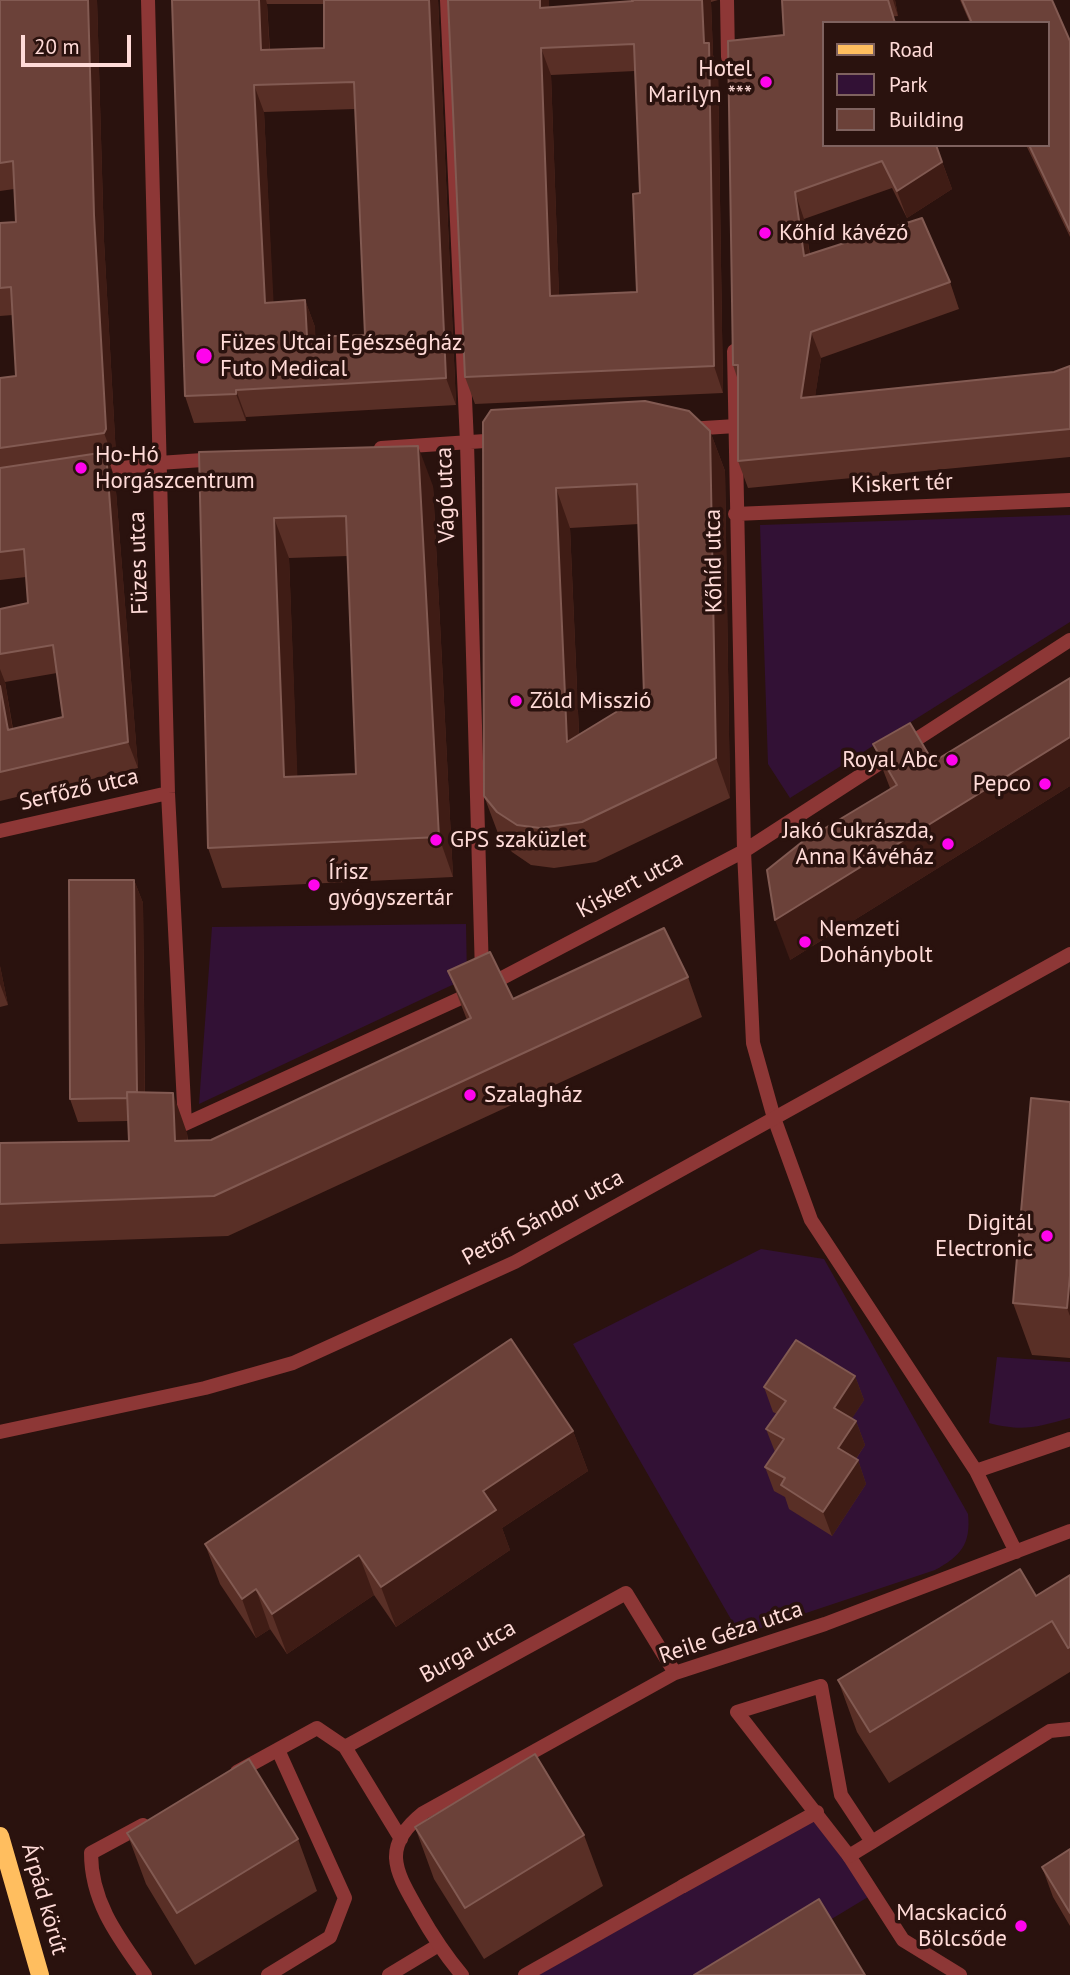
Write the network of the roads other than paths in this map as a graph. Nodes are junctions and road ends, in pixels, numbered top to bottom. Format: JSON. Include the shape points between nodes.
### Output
{"nodes":[{"id":1,"x":148,"y":0,"type":"edge"},
{"id":2,"x":447,"y":0,"type":"edge"},
{"id":3,"x":727,"y":0,"type":"edge"},
{"id":4,"x":729,"y":69,"type":"edge"},
{"id":5,"x":734,"y":330,"type":"edge"},
{"id":6,"x":736,"y":426,"type":"junction"},
{"id":7,"x":669,"y":430,"type":"edge"},
{"id":8,"x":521,"y":439,"type":"edge"},
{"id":9,"x":467,"y":443,"type":"junction"},
{"id":10,"x":360,"y":449,"type":"edge"},
{"id":11,"x":239,"y":457,"type":"edge"},
{"id":12,"x":159,"y":463,"type":"junction"},
{"id":13,"x":79,"y":474,"type":"edge"},
{"id":14,"x":1070,"y":500,"type":"edge"},
{"id":15,"x":735,"y":514,"type":"junction"},
{"id":16,"x":1070,"y":640,"type":"edge"},
{"id":17,"x":168,"y":793,"type":"junction"},
{"id":18,"x":0,"y":831,"type":"edge"},
{"id":19,"x":744,"y":851,"type":"junction"},
{"id":20,"x":1070,"y":954,"type":"edge"},
{"id":21,"x":483,"y":988,"type":"junction"},
{"id":22,"x":774,"y":1118,"type":"junction"},
{"id":23,"x":185,"y":1124,"type":"joint"},
{"id":24,"x":0,"y":1432,"type":"edge"},
{"id":25,"x":1070,"y":1439,"type":"edge"},
{"id":26,"x":976,"y":1471,"type":"junction"},
{"id":27,"x":1070,"y":1531,"type":"edge"},
{"id":28,"x":1016,"y":1552,"type":"junction"},
{"id":29,"x":675,"y":1673,"type":"junction"},
{"id":30,"x":1070,"y":1729,"type":"edge"},
{"id":31,"x":345,"y":1747,"type":"junction"},
{"id":32,"x":278,"y":1749,"type":"junction"},
{"id":33,"x":219,"y":1782,"type":"edge"},
{"id":34,"x":817,"y":1812,"type":"junction"},
{"id":35,"x":161,"y":1814,"type":"edge"},
{"id":36,"x":0,"y":1836,"type":"edge"},
{"id":37,"x":401,"y":1839,"type":"junction"},
{"id":38,"x":872,"y":1842,"type":"junction"},
{"id":39,"x":849,"y":1856,"type":"junction"},
{"id":40,"x":7,"y":1887,"type":"edge"},
{"id":41,"x":437,"y":1946,"type":"junction"},
{"id":42,"x":40,"y":1975,"type":"edge"},
{"id":43,"x":145,"y":1975,"type":"edge"},
{"id":44,"x":268,"y":1975,"type":"edge"},
{"id":45,"x":389,"y":1975,"type":"edge"},
{"id":46,"x":462,"y":1975,"type":"edge"},
{"id":47,"x":526,"y":1975,"type":"edge"},
{"id":48,"x":960,"y":1975,"type":"edge"}],
"edges":[{"from":1,"to":12,"type":"street","name":"Füzes utca"},
{"from":2,"to":9,"type":"street","name":"Vágó utca"},
{"from":3,"to":4,"type":"street"},
{"from":5,"to":6,"type":"street","name":"Kőhíd utca"},
{"from":6,"to":7,"type":"street"},
{"from":6,"to":15,"type":"street","name":"Kőhíd utca"},
{"from":8,"to":9,"type":"street"},
{"from":9,"to":10,"type":"street"},
{"from":9,"to":21,"type":"street","name":"Vágó utca"},
{"from":11,"to":12,"type":"street"},
{"from":12,"to":13,"type":"street"},
{"from":12,"to":17,"type":"street","name":"Füzes utca"},
{"from":14,"to":15,"type":"street","name":"Kiskert tér"},
{"from":15,"to":19,"type":"street","name":"Kőhíd utca"},
{"from":16,"to":19,"type":"street","name":"Kiskert utca"},
{"from":17,"to":18,"type":"street","name":"Serfőző utca"},
{"from":17,"to":23,"type":"street","name":"Füzes utca"},
{"from":19,"to":21,"type":"street","name":"Kiskert utca"},
{"from":19,"to":22,"type":"street","name":"Kőhíd utca","via":[[753,1043]]},
{"from":20,"to":22,"type":"street","name":"Petőfi Sándor utca"},
{"from":21,"to":23,"type":"street","name":"Kiskert utca"},
{"from":22,"to":24,"type":"street","name":"Petőfi Sándor utca","via":[[515,1262],[293,1363],[205,1388]]},
{"from":22,"to":26,"type":"street","name":"Kőhíd utca","via":[[811,1220]]},
{"from":25,"to":26,"type":"street"},
{"from":26,"to":28,"type":"street","name":"Kőhíd utca"},
{"from":27,"to":28,"type":"street","name":"Reile Géza utca"},
{"from":28,"to":29,"type":"street","name":"Reile Géza utca","via":[[825,1624]]},
{"from":29,"to":31,"type":"street","name":"Burga utca","via":[[626,1593]]},
{"from":29,"to":37,"type":"street","name":"Reile Géza utca","via":[[423,1813]]},
{"from":30,"to":38,"type":"street","via":[[1050,1731]]},
{"from":31,"to":32,"type":"street","via":[[317,1728]]},
{"from":31,"to":37,"type":"street"},
{"from":32,"to":33,"type":"street"},
{"from":32,"to":44,"type":"street","via":[[345,1898],[330,1937]]},
{"from":34,"to":38,"type":"street","via":[[737,1712],[821,1686],[841,1795]]},
{"from":34,"to":39,"type":"street"},
{"from":34,"to":47,"type":"street"},
{"from":35,"to":43,"type":"street","via":[[92,1853],[91,1876],[107,1922]]},
{"from":36,"to":40,"type":"main road","name":"Árpád körút"},
{"from":37,"to":41,"type":"street","via":[[396,1852],[398,1877]]},
{"from":38,"to":39,"type":"street"},
{"from":39,"to":48,"type":"street","via":[[903,1940]]},
{"from":40,"to":42,"type":"main road","name":"Árpád körút"},
{"from":41,"to":45,"type":"street"},
{"from":41,"to":46,"type":"street"}]}
